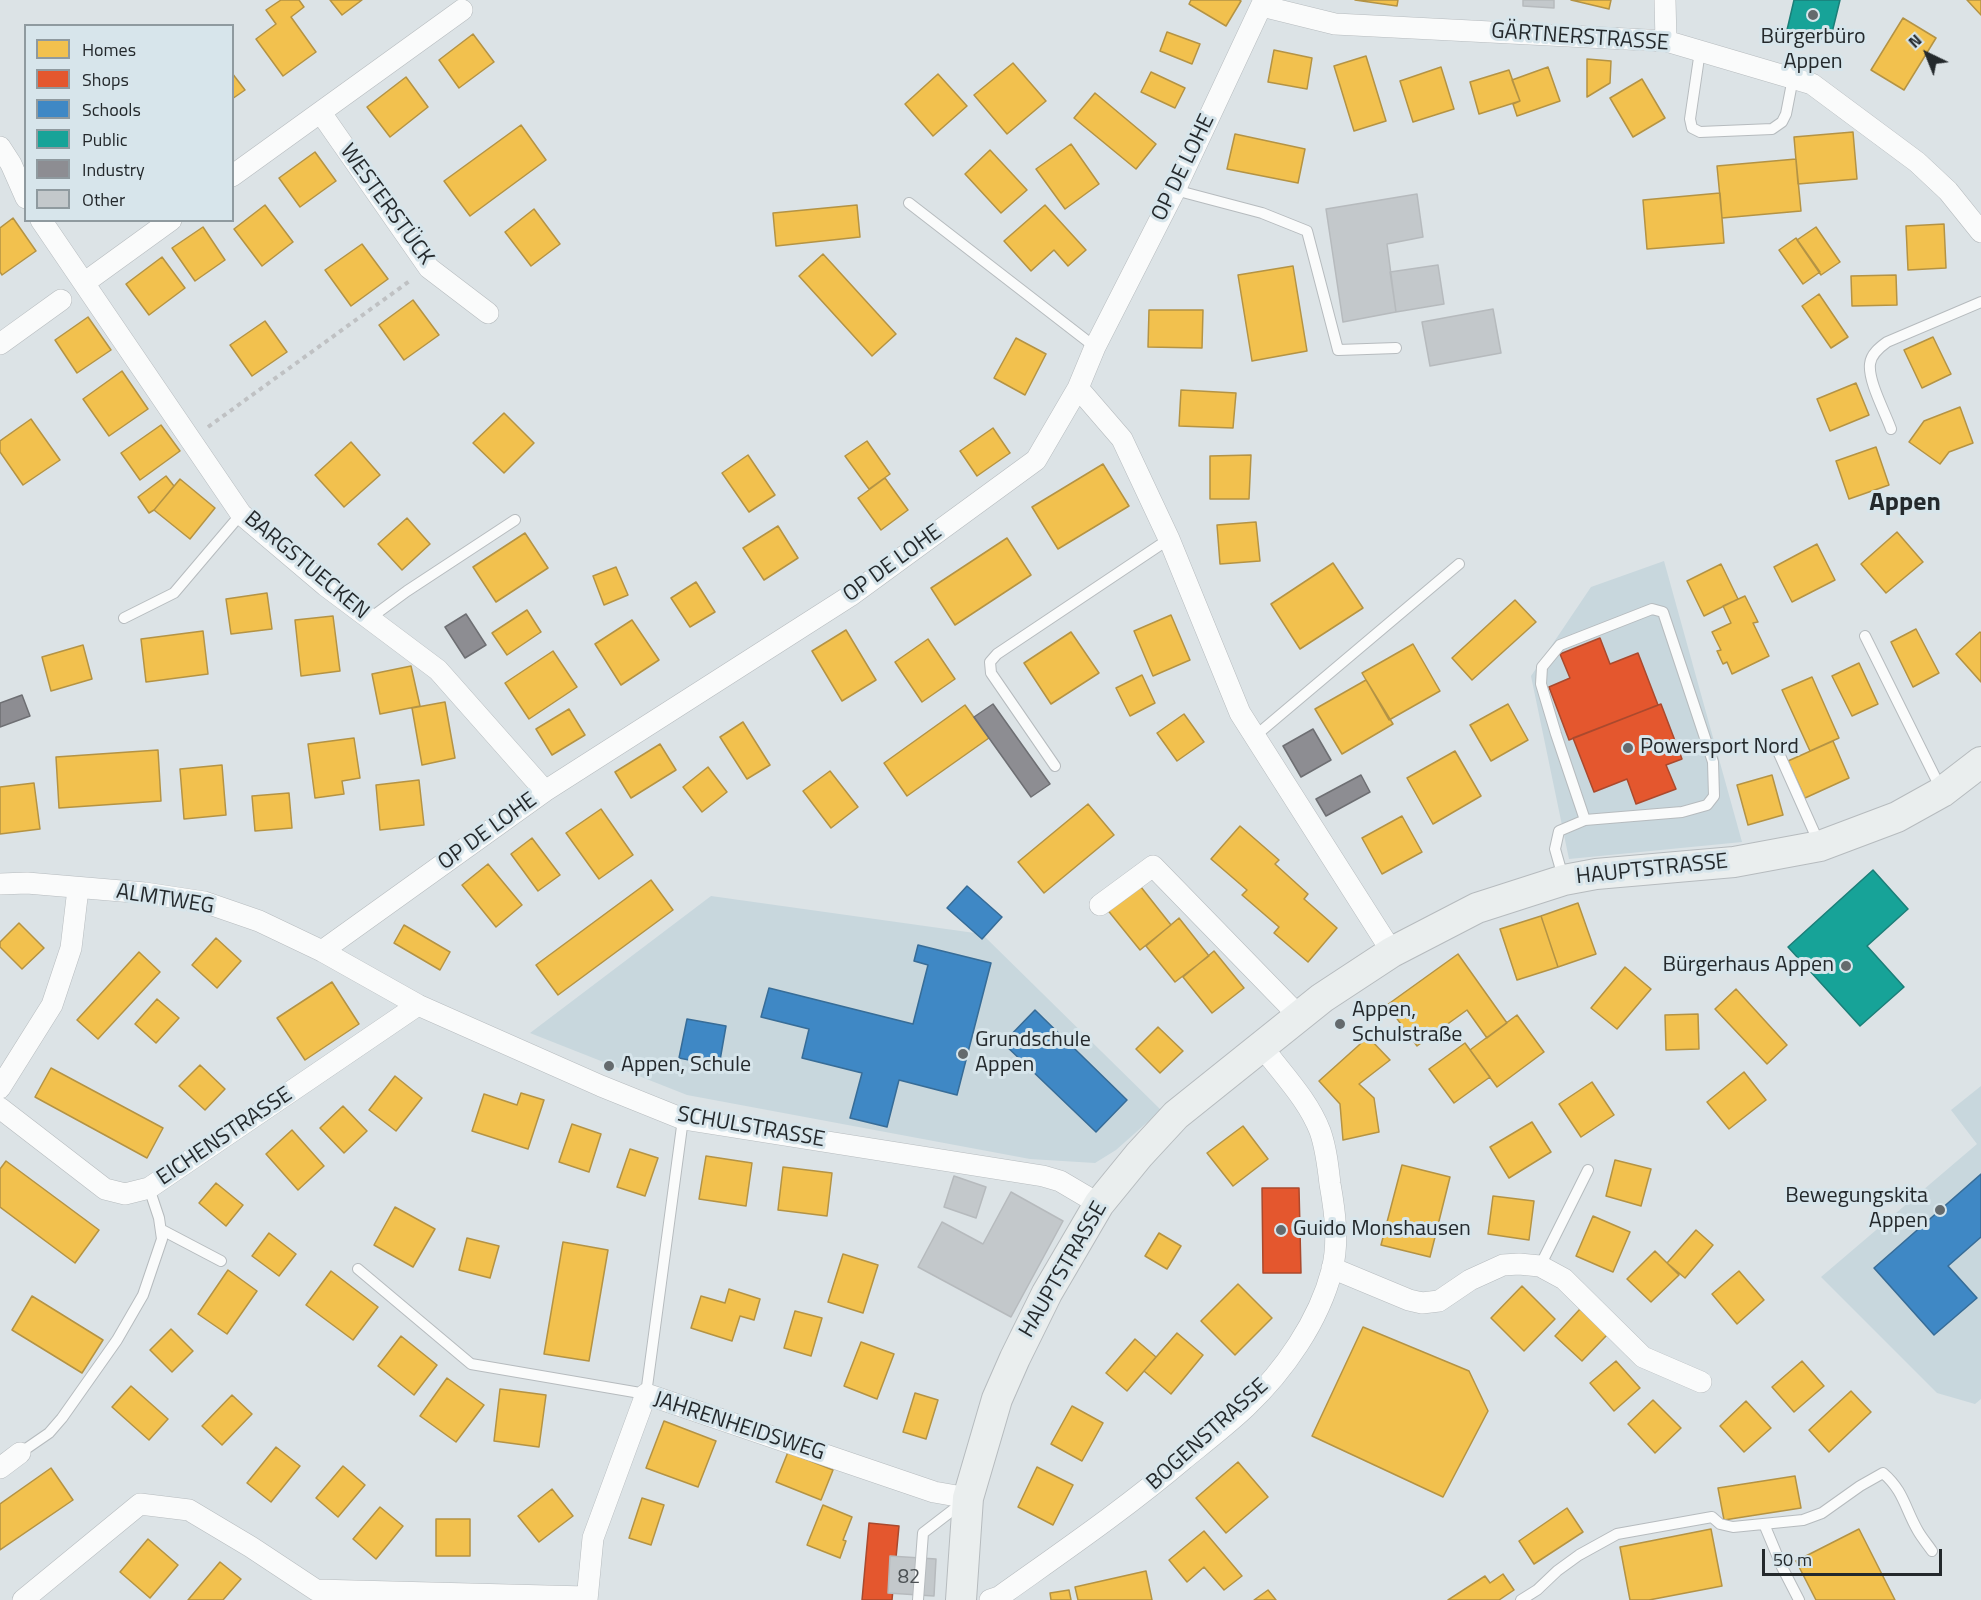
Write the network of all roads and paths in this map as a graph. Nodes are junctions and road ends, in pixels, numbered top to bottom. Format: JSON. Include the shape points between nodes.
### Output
{"nodes":[{"id":1,"x":1665,"y":0,"type":"edge"},
{"id":2,"x":1263,"y":3,"type":"edge"},
{"id":3,"x":462,"y":10,"type":"dead end"},
{"id":4,"x":1666,"y":41,"type":"junction"},
{"id":5,"x":1700,"y":51,"type":"junction"},
{"id":6,"x":1793,"y":78,"type":"junction"},
{"id":7,"x":321,"y":113,"type":"junction"},
{"id":8,"x":0,"y":147,"type":"edge"},
{"id":9,"x":234,"y":175,"type":"edge"},
{"id":10,"x":1175,"y":190,"type":"junction"},
{"id":11,"x":24,"y":193,"type":"edge"},
{"id":12,"x":909,"y":203,"type":"dead end"},
{"id":13,"x":42,"y":222,"type":"edge"},
{"id":14,"x":168,"y":222,"type":"edge"},
{"id":15,"x":1981,"y":232,"type":"edge"},
{"id":16,"x":429,"y":267,"type":"junction"},
{"id":17,"x":84,"y":284,"type":"junction"},
{"id":18,"x":61,"y":300,"type":"dead end"},
{"id":19,"x":1981,"y":302,"type":"edge"},
{"id":20,"x":488,"y":313,"type":"dead end"},
{"id":21,"x":0,"y":344,"type":"edge"},
{"id":22,"x":1095,"y":347,"type":"junction"},
{"id":23,"x":1396,"y":348,"type":"dead end"},
{"id":24,"x":1078,"y":388,"type":"junction"},
{"id":25,"x":1891,"y":429,"type":"dead end"},
{"id":26,"x":190,"y":440,"type":"junction"},
{"id":27,"x":241,"y":514,"type":"junction"},
{"id":28,"x":515,"y":520,"type":"dead end"},
{"id":29,"x":1169,"y":539,"type":"junction"},
{"id":30,"x":1459,"y":564,"type":"dead end"},
{"id":31,"x":124,"y":618,"type":"dead end"},
{"id":32,"x":369,"y":619,"type":"junction"},
{"id":33,"x":1865,"y":636,"type":"dead end"},
{"id":34,"x":1254,"y":737,"type":"junction"},
{"id":35,"x":1777,"y":748,"type":"dead end"},
{"id":36,"x":1981,"y":762,"type":"edge"},
{"id":37,"x":1055,"y":766,"type":"dead end"},
{"id":38,"x":545,"y":791,"type":"junction"},
{"id":39,"x":1942,"y":792,"type":"junction"},
{"id":40,"x":1585,"y":820,"type":"junction"},
{"id":41,"x":1820,"y":846,"type":"junction"},
{"id":42,"x":1564,"y":880,"type":"junction"},
{"id":43,"x":0,"y":884,"type":"edge"},
{"id":44,"x":78,"y":889,"type":"junction"},
{"id":45,"x":1100,"y":905,"type":"dead end"},
{"id":46,"x":322,"y":951,"type":"junction"},
{"id":47,"x":1392,"y":952,"type":"junction"},
{"id":48,"x":418,"y":1005,"type":"junction"},
{"id":49,"x":1299,"y":1016,"type":"junction"},
{"id":50,"x":1261,"y":1046,"type":"junction"},
{"id":51,"x":0,"y":1088,"type":"edge"},
{"id":52,"x":0,"y":1108,"type":"edge"},
{"id":53,"x":683,"y":1119,"type":"junction"},
{"id":54,"x":1588,"y":1170,"type":"dead end"},
{"id":55,"x":149,"y":1188,"type":"junction"},
{"id":56,"x":1100,"y":1204,"type":"junction"},
{"id":57,"x":162,"y":1230,"type":"junction"},
{"id":58,"x":221,"y":1261,"type":"dead end"},
{"id":59,"x":1540,"y":1266,"type":"junction"},
{"id":60,"x":1332,"y":1268,"type":"junction"},
{"id":61,"x":358,"y":1269,"type":"dead end"},
{"id":62,"x":1701,"y":1382,"type":"dead end"},
{"id":63,"x":646,"y":1394,"type":"junction"},
{"id":64,"x":20,"y":1454,"type":"joint"},
{"id":65,"x":0,"y":1468,"type":"edge"},
{"id":66,"x":968,"y":1498,"type":"junction"},
{"id":67,"x":1764,"y":1524,"type":"junction"},
{"id":68,"x":1932,"y":1551,"type":"dead end"},
{"id":69,"x":587,"y":1598,"type":"edge"},
{"id":70,"x":23,"y":1600,"type":"edge"},
{"id":71,"x":918,"y":1600,"type":"edge"},
{"id":72,"x":961,"y":1600,"type":"edge"},
{"id":73,"x":990,"y":1600,"type":"edge"},
{"id":74,"x":1521,"y":1600,"type":"edge"},
{"id":75,"x":1799,"y":1600,"type":"edge"}],
"edges":[{"from":1,"to":4,"type":"street"},
{"from":2,"to":4,"type":"street","name":"GÄRTNERSTRASSE","via":[[1335,24]]},
{"from":2,"to":10,"type":"street","name":"OP DE LOHE"},
{"from":3,"to":7,"type":"street"},
{"from":4,"to":5,"type":"street","name":"GÄRTNERSTRASSE"},
{"from":5,"to":6,"type":"street","name":"GÄRTNERSTRASSE"},
{"from":5,"to":6,"type":"lane","via":[[1690,119],[1692,128],[1700,132],[1772,129],[1786,114]]},
{"from":6,"to":15,"type":"street","name":"GÄRTNERSTRASSE","via":[[1812,84],[1917,162],[1948,191]]},
{"from":7,"to":9,"type":"street"},
{"from":7,"to":16,"type":"street","name":"WESTERSTÜCK"},
{"from":8,"to":11,"type":"street"},
{"from":10,"to":22,"type":"street","name":"OP DE LOHE"},
{"from":10,"to":23,"type":"lane","via":[[1262,213],[1307,231],[1338,350]]},
{"from":12,"to":22,"type":"lane"},
{"from":13,"to":17,"type":"street","name":"BARGSTUECKEN"},
{"from":14,"to":17,"type":"street"},
{"from":16,"to":20,"type":"street","name":"WESTERSTÜCK"},
{"from":16,"to":26,"type":"path"},
{"from":17,"to":26,"type":"street","name":"BARGSTUECKEN"},
{"from":18,"to":21,"type":"street"},
{"from":19,"to":25,"type":"lane","via":[[1876,350],[1870,374]]},
{"from":22,"to":24,"type":"street","name":"OP DE LOHE"},
{"from":24,"to":29,"type":"street","via":[[1122,439]]},
{"from":24,"to":38,"type":"street","name":"OP DE LOHE","via":[[1036,460],[850,596]]},
{"from":26,"to":27,"type":"street","name":"BARGSTUECKEN"},
{"from":27,"to":31,"type":"lane","via":[[174,592]]},
{"from":27,"to":32,"type":"street","name":"BARGSTUECKEN"},
{"from":28,"to":32,"type":"lane"},
{"from":29,"to":34,"type":"street","via":[[1240,713]]},
{"from":29,"to":37,"type":"lane","via":[[990,662],[991,673]]},
{"from":30,"to":34,"type":"lane"},
{"from":32,"to":38,"type":"street","name":"BARGSTUECKEN","via":[[438,670]]},
{"from":33,"to":39,"type":"lane"},
{"from":34,"to":47,"type":"street"},
{"from":35,"to":41,"type":"lane"},
{"from":36,"to":39,"type":"main road","name":"HAUPTSTRASSE"},
{"from":38,"to":46,"type":"street","name":"OP DE LOHE"},
{"from":39,"to":41,"type":"main road","name":"HAUPTSTRASSE","via":[[1897,817]]},
{"from":40,"to":40,"type":"lane","via":[[1682,812],[1707,805],[1714,796],[1713,762],[1663,612],[1652,609],[1560,645],[1542,667],[1541,684]]},
{"from":40,"to":42,"type":"lane","via":[[1559,831],[1555,849]]},
{"from":41,"to":42,"type":"main road","name":"HAUPTSTRASSE","via":[[1734,862]]},
{"from":42,"to":47,"type":"main road","name":"HAUPTSTRASSE","via":[[1477,908]]},
{"from":43,"to":44,"type":"street","name":"ALMTWEG"},
{"from":44,"to":46,"type":"street","name":"ALMTWEG","via":[[204,902],[259,921]]},
{"from":44,"to":51,"type":"street","via":[[71,948],[52,1005]]},
{"from":45,"to":49,"type":"street","via":[[1153,866]]},
{"from":46,"to":48,"type":"street","name":"SCHULSTRASSE"},
{"from":47,"to":49,"type":"main road","name":"HAUPTSTRASSE"},
{"from":48,"to":53,"type":"street","name":"SCHULSTRASSE"},
{"from":48,"to":55,"type":"street","name":"EICHENSTRASSE"},
{"from":49,"to":50,"type":"main road","name":"HAUPTSTRASSE"},
{"from":50,"to":56,"type":"main road","name":"HAUPTSTRASSE","via":[[1176,1115]]},
{"from":50,"to":60,"type":"street","name":"BOGENSTRASSE","via":[[1296,1089],[1320,1131],[1334,1207]]},
{"from":52,"to":55,"type":"street","name":"EICHENSTRASSE","via":[[105,1189],[125,1194]]},
{"from":53,"to":56,"type":"street","name":"SCHULSTRASSE","via":[[1043,1176],[1060,1181]]},
{"from":53,"to":63,"type":"lane"},
{"from":54,"to":59,"type":"lane"},
{"from":55,"to":57,"type":"lane"},
{"from":56,"to":66,"type":"main road","name":"HAUPTSTRASSE","via":[[1047,1293],[1015,1358],[997,1399]]},
{"from":57,"to":58,"type":"lane"},
{"from":57,"to":64,"type":"lane","via":[[143,1295],[117,1340],[55,1427]]},
{"from":59,"to":60,"type":"street","via":[[1503,1265],[1439,1300],[1422,1303]]},
{"from":59,"to":62,"type":"street","via":[[1564,1279],[1643,1357]]},
{"from":60,"to":73,"type":"street","name":"BOGENSTRASSE","via":[[1303,1335],[1247,1406],[1143,1493]]},
{"from":61,"to":63,"type":"lane","via":[[471,1364]]},
{"from":63,"to":66,"type":"street","name":"JAHRENHEIDSWEG","via":[[934,1492]]},
{"from":63,"to":69,"type":"street","name":"JAHRENHEIDSWEG","via":[[593,1538]]},
{"from":64,"to":65,"type":"street"},
{"from":66,"to":71,"type":"lane","via":[[923,1533]]},
{"from":66,"to":72,"type":"main road","name":"HAUPTSTRASSE"},
{"from":67,"to":68,"type":"lane","via":[[1803,1520],[1822,1513],[1883,1473],[1895,1483]]},
{"from":67,"to":74,"type":"lane","via":[[1733,1527],[1712,1517],[1617,1534],[1579,1555]]},
{"from":67,"to":75,"type":"lane"},
{"from":69,"to":70,"type":"street","via":[[316,1590],[189,1510],[140,1504]]}]}
